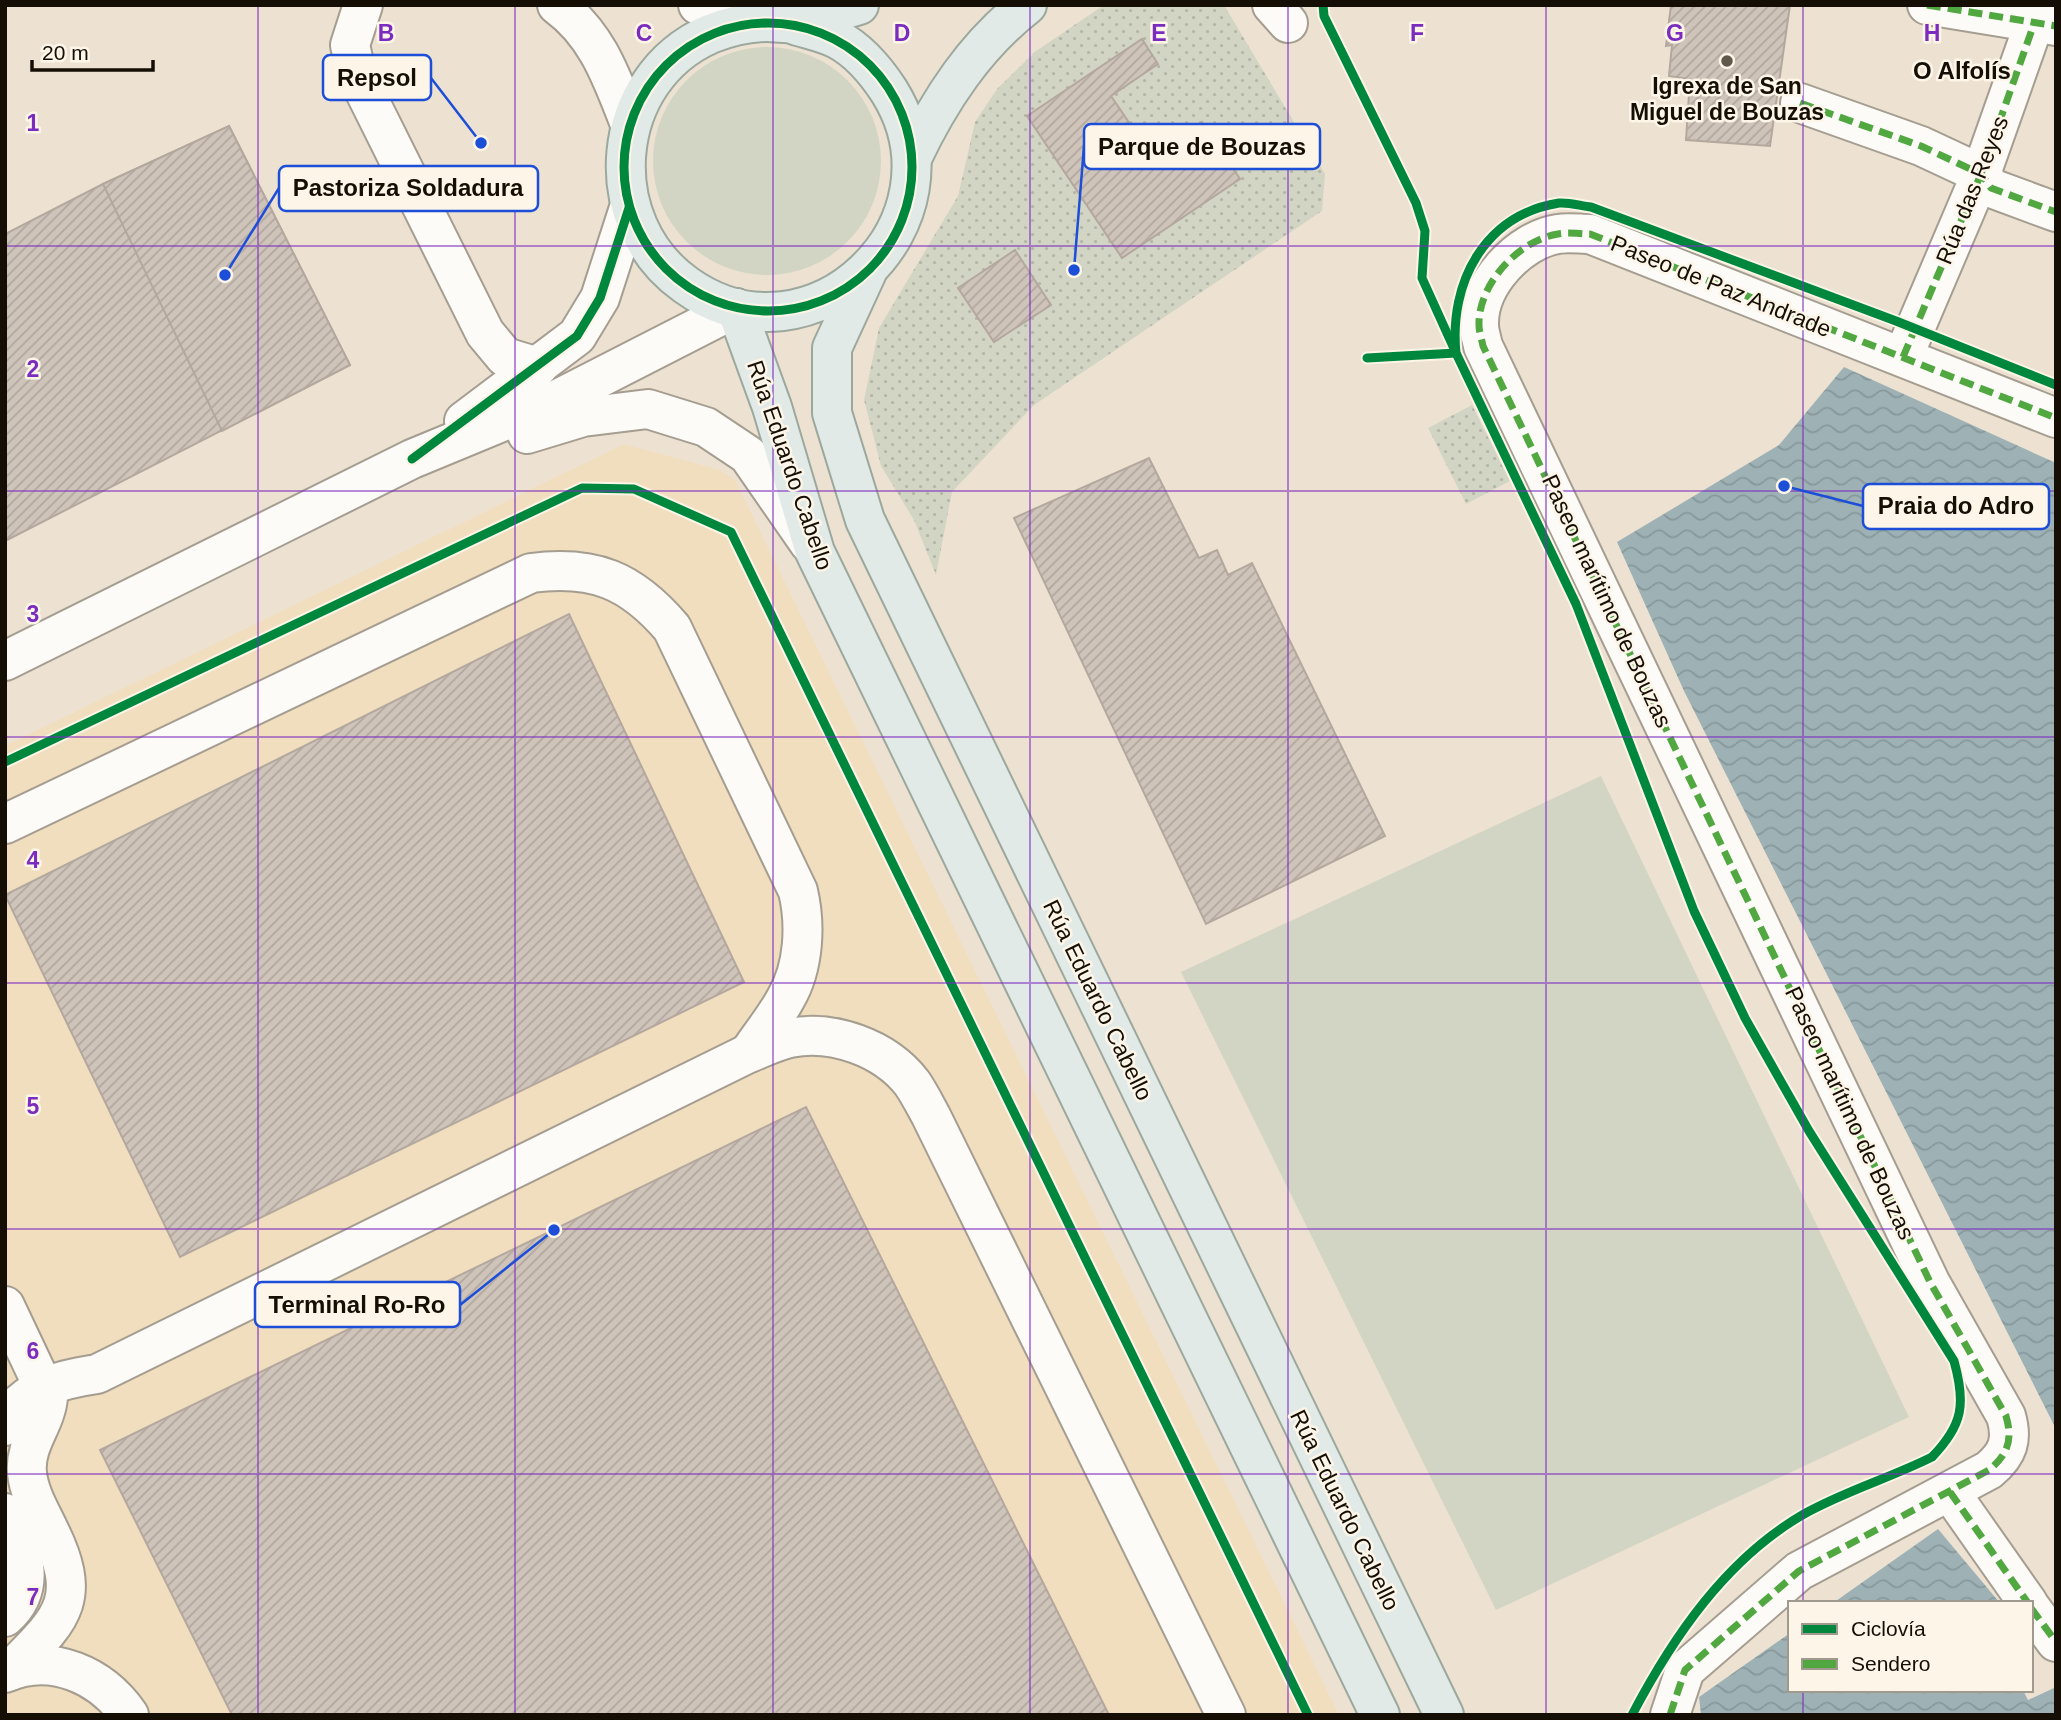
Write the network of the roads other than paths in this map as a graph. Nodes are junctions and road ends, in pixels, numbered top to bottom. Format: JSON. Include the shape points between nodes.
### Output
{"nodes":[{"id":1,"x":363,"y":5,"type":"edge"},
{"id":2,"x":557,"y":5,"type":"edge"},
{"id":3,"x":698,"y":5,"type":"edge"},
{"id":4,"x":859,"y":5,"type":"edge"},
{"id":5,"x":1027,"y":5,"type":"edge"},
{"id":6,"x":1272,"y":5,"type":"edge"},
{"id":7,"x":1287,"y":5,"type":"edge"},
{"id":8,"x":1927,"y":5,"type":"edge"},
{"id":9,"x":750,"y":23,"type":"junction"},
{"id":10,"x":2046,"y":23,"type":"edge"},
{"id":11,"x":792,"y":24,"type":"junction"},
{"id":12,"x":1800,"y":103,"type":"dead end"},
{"id":13,"x":629,"y":124,"type":"junction"},
{"id":14,"x":912,"y":158,"type":"junction"},
{"id":15,"x":1981,"y":174,"type":"junction"},
{"id":16,"x":629,"y":208,"type":"junction"},
{"id":17,"x":2056,"y":212,"type":"edge"},
{"id":18,"x":867,"y":272,"type":"junction"},
{"id":19,"x":736,"y":308,"type":"junction"},
{"id":20,"x":1903,"y":357,"type":"junction"},
{"id":21,"x":538,"y":367,"type":"junction"},
{"id":22,"x":1500,"y":376,"type":"joint"},
{"id":23,"x":2056,"y":418,"type":"edge"},
{"id":24,"x":412,"y":459,"type":"junction"},
{"id":25,"x":815,"y":552,"type":"junction"},
{"id":26,"x":5,"y":661,"type":"edge"},
{"id":27,"x":5,"y":824,"type":"edge"},
{"id":28,"x":749,"y":1053,"type":"junction"},
{"id":29,"x":5,"y":1306,"type":"edge"},
{"id":30,"x":44,"y":1387,"type":"junction"},
{"id":31,"x":5,"y":1426,"type":"edge"},
{"id":32,"x":1950,"y":1492,"type":"junction"},
{"id":33,"x":5,"y":1513,"type":"edge"},
{"id":34,"x":2027,"y":1601,"type":"edge"},
{"id":35,"x":2033,"y":1611,"type":"edge"},
{"id":36,"x":5,"y":1617,"type":"edge"},
{"id":37,"x":2056,"y":1642,"type":"edge"},
{"id":38,"x":7,"y":1672,"type":"edge"},
{"id":39,"x":1206,"y":1674,"type":"junction"},
{"id":40,"x":129,"y":1715,"type":"edge"},
{"id":41,"x":1200,"y":1715,"type":"edge"},
{"id":42,"x":1226,"y":1715,"type":"edge"},
{"id":43,"x":1380,"y":1715,"type":"edge"},
{"id":44,"x":1444,"y":1715,"type":"edge"},
{"id":45,"x":1670,"y":1715,"type":"edge"}],
"edges":[{"from":1,"to":21,"type":"street","via":[[350,45],[357,76],[485,333],[505,357]]},
{"from":2,"to":13,"type":"street","via":[[600,51]]},
{"from":3,"to":9,"type":"street"},
{"from":4,"to":11,"type":"main road"},
{"from":5,"to":14,"type":"main road","via":[[961,72],[934,111]]},
{"from":6,"to":7,"type":"street","via":[[1288,23]]},
{"from":8,"to":10,"type":"street"},
{"from":9,"to":11,"type":"main road"},
{"from":9,"to":13,"type":"main road","via":[[710,34],[675,56],[647,87]]},
{"from":10,"to":15,"type":"street","name":"Rúa das Reyes"},
{"from":11,"to":14,"type":"main road","via":[[838,40],[876,70],[901,111]]},
{"from":12,"to":15,"type":"street","via":[[1921,146]]},
{"from":13,"to":16,"type":"main road","via":[[624,166]]},
{"from":14,"to":18,"type":"main road","via":[[909,200],[894,239]]},
{"from":15,"to":17,"type":"street","via":[[1990,188]]},
{"from":15,"to":20,"type":"street","name":"Rúa das Reyes"},
{"from":16,"to":19,"type":"main road","via":[[647,246],[671,274],[701,296]]},
{"from":16,"to":21,"type":"street","via":[[600,298],[577,336]]},
{"from":18,"to":19,"type":"main road","via":[[834,296],[794,310]]},
{"from":18,"to":44,"type":"main road","name":"Rúa Eduardo Cabello","via":[[832,348],[832,413],[865,520]]},
{"from":19,"to":24,"type":"street","via":[[562,397]]},
{"from":19,"to":25,"type":"main road","name":"Rúa Eduardo Cabello","via":[[772,407]]},
{"from":20,"to":22,"type":"street","name":"Paseo de Paz Andrade","via":[[1591,234],[1559,234],[1540,239],[1508,258],[1489,286],[1478,324],[1483,346]]},
{"from":20,"to":23,"type":"street","name":"Paseo de Paz Andrade"},
{"from":21,"to":24,"type":"street"},
{"from":22,"to":32,"type":"street","name":"Paseo marítimo de Bouzas","via":[[1930,1282],[2006,1416],[2009,1445],[2001,1460]]},
{"from":24,"to":25,"type":"street","via":[[583,417],[648,410],[706,427],[747,455]]},
{"from":24,"to":26,"type":"street"},
{"from":25,"to":43,"type":"main road","name":"Rúa Eduardo Cabello"},
{"from":27,"to":28,"type":"street","via":[[531,573],[591,571],[649,600],[672,628],[798,891],[804,917],[799,961],[787,998]]},
{"from":28,"to":30,"type":"street","via":[[97,1374]]},
{"from":28,"to":39,"type":"street","via":[[789,1038],[830,1037],[887,1059],[911,1082]]},
{"from":29,"to":30,"type":"street"},
{"from":30,"to":31,"type":"street","via":[[31,1394]]},
{"from":30,"to":38,"type":"street","via":[[47,1410],[28,1453],[27,1473],[31,1494],[63,1557],[65,1599],[59,1619]]},
{"from":32,"to":34,"type":"street"},
{"from":32,"to":45,"type":"street","name":"Paseo marítimo de Bouzas","via":[[1799,1571],[1685,1670]]},
{"from":33,"to":36,"type":"street","via":[[26,1566],[23,1591]]},
{"from":35,"to":37,"type":"street"},
{"from":38,"to":40,"type":"street","via":[[44,1665],[67,1668],[106,1688]]},
{"from":39,"to":41,"type":"street"},
{"from":39,"to":42,"type":"street"}]}
